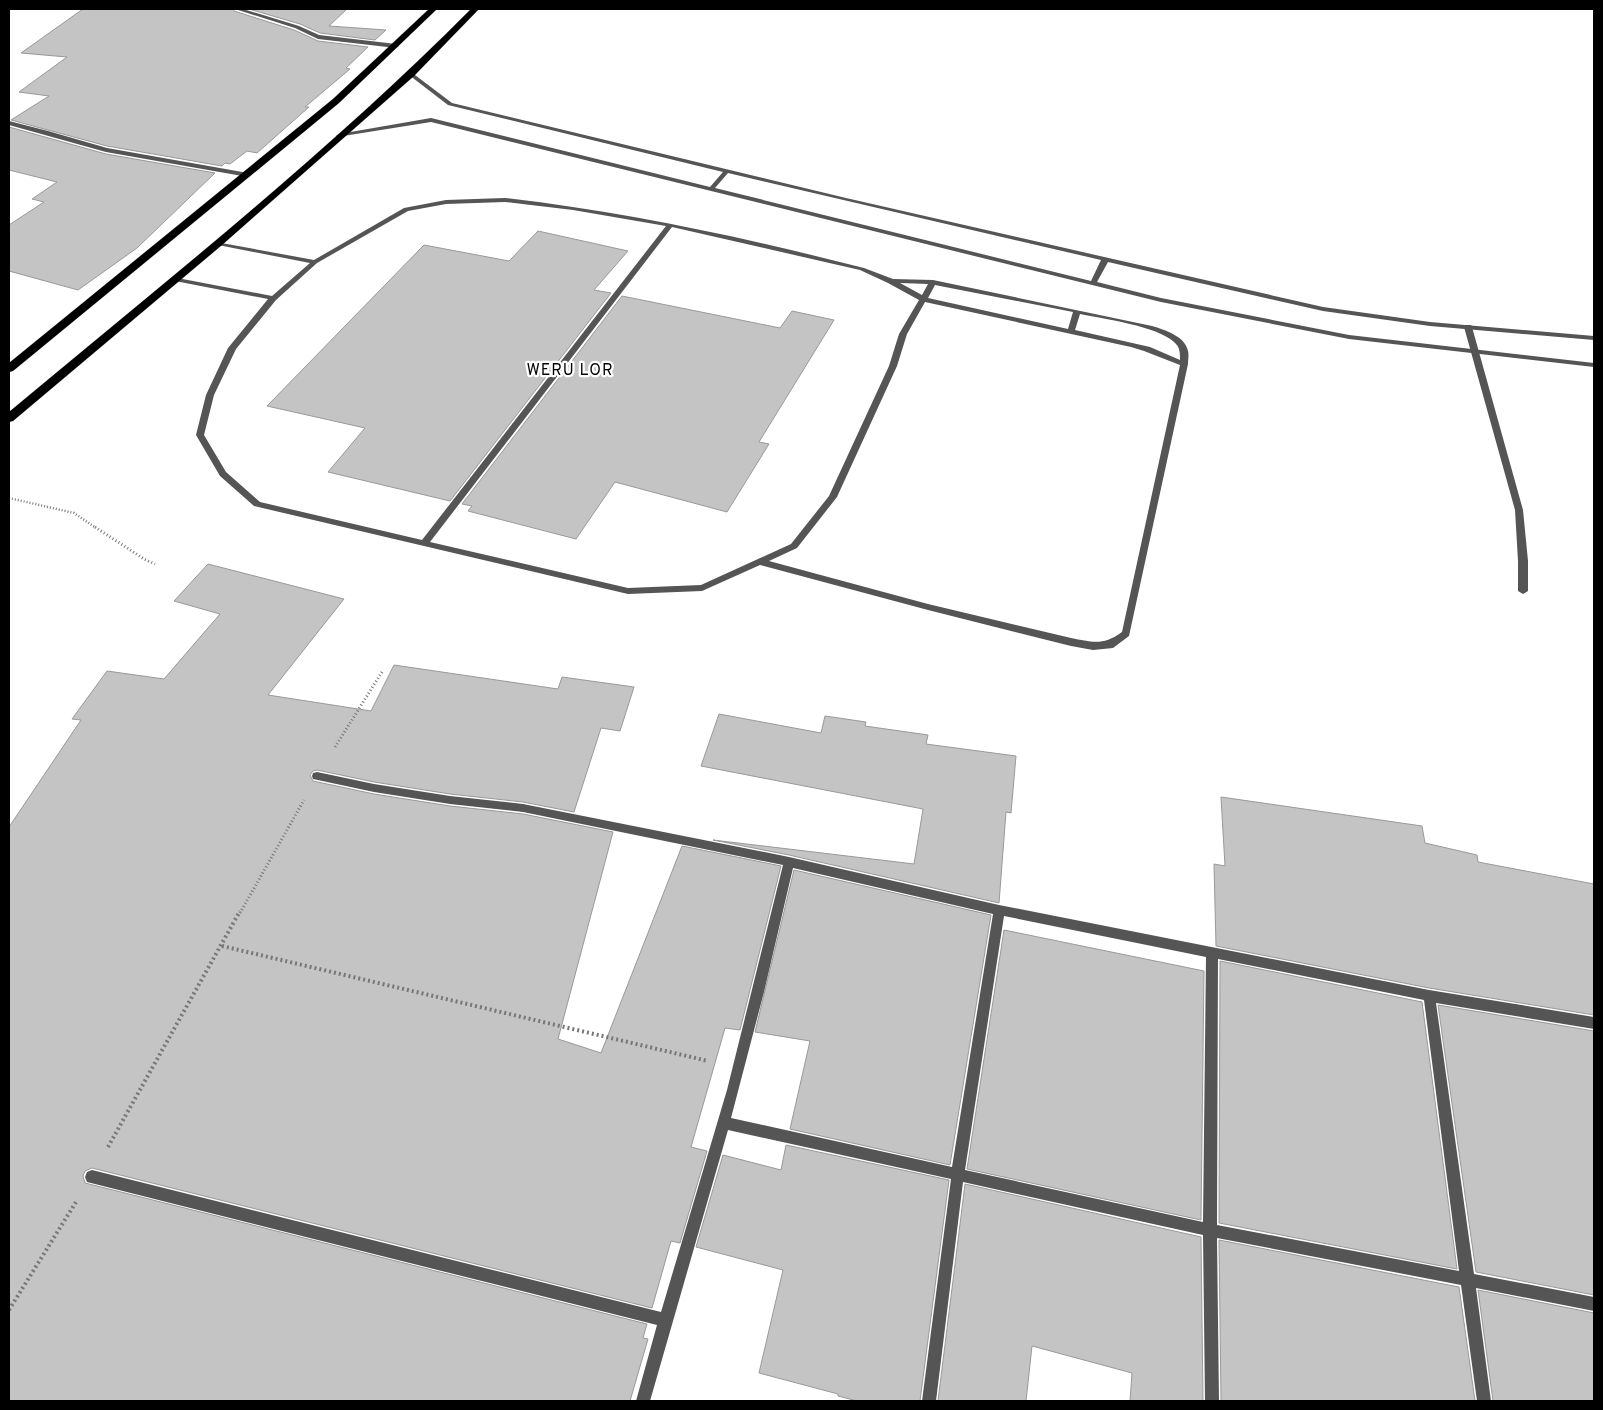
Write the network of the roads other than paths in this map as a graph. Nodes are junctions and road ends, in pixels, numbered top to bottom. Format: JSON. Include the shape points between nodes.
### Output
{"nodes":[{"id":1,"x":238,"y":9,"type":"edge"},
{"id":2,"x":433,"y":9,"type":"edge"},
{"id":3,"x":475,"y":9,"type":"edge"},
{"id":4,"x":396,"y":46,"type":"junction"},
{"id":5,"x":411,"y":74,"type":"junction"},
{"id":6,"x":9,"y":123,"type":"edge"},
{"id":7,"x":339,"y":136,"type":"junction"},
{"id":8,"x":727,"y":171,"type":"junction"},
{"id":9,"x":248,"y":175,"type":"junction"},
{"id":10,"x":712,"y":188,"type":"junction"},
{"id":11,"x":670,"y":225,"type":"junction"},
{"id":12,"x":218,"y":243,"type":"junction"},
{"id":13,"x":1105,"y":260,"type":"junction"},
{"id":14,"x":315,"y":262,"type":"junction"},
{"id":15,"x":175,"y":279,"type":"junction"},
{"id":16,"x":890,"y":281,"type":"junction"},
{"id":17,"x":932,"y":282,"type":"junction"},
{"id":18,"x":1094,"y":282,"type":"junction"},
{"id":19,"x":273,"y":298,"type":"junction"},
{"id":20,"x":923,"y":299,"type":"junction"},
{"id":21,"x":1077,"y":311,"type":"junction"},
{"id":22,"x":1468,"y":327,"type":"junction"},
{"id":23,"x":1071,"y":330,"type":"junction"},
{"id":24,"x":1594,"y":338,"type":"edge"},
{"id":25,"x":1474,"y":351,"type":"junction"},
{"id":26,"x":1184,"y":364,"type":"junction"},
{"id":27,"x":1594,"y":365,"type":"edge"},
{"id":28,"x":9,"y":369,"type":"edge"},
{"id":29,"x":9,"y":418,"type":"edge"},
{"id":30,"x":425,"y":542,"type":"junction"},
{"id":31,"x":760,"y":562,"type":"junction"},
{"id":32,"x":1523,"y":591,"type":"dead end"},
{"id":33,"x":317,"y":776,"type":"road end"},
{"id":34,"x":789,"y":862,"type":"junction"},
{"id":35,"x":999,"y":910,"type":"junction"},
{"id":36,"x":1212,"y":952,"type":"junction"},
{"id":37,"x":1429,"y":996,"type":"junction"},
{"id":38,"x":1594,"y":1023,"type":"edge"},
{"id":39,"x":724,"y":1122,"type":"junction"},
{"id":40,"x":958,"y":1173,"type":"junction"},
{"id":41,"x":92,"y":1177,"type":"road end"},
{"id":42,"x":1210,"y":1230,"type":"junction"},
{"id":43,"x":1466,"y":1280,"type":"junction"},
{"id":44,"x":1594,"y":1304,"type":"edge"},
{"id":45,"x":665,"y":1320,"type":"junction"},
{"id":46,"x":643,"y":1401,"type":"edge"},
{"id":47,"x":928,"y":1401,"type":"edge"},
{"id":48,"x":1212,"y":1401,"type":"edge"},
{"id":49,"x":1484,"y":1401,"type":"edge"}],
"edges":[{"from":1,"to":4,"type":"street","via":[[297,27],[318,37]]},
{"from":2,"to":4,"type":"highway"},
{"from":3,"to":5,"type":"highway"},
{"from":4,"to":9,"type":"highway"},
{"from":5,"to":7,"type":"highway"},
{"from":5,"to":8,"type":"street","via":[[450,104]]},
{"from":6,"to":9,"type":"street","via":[[106,150]]},
{"from":7,"to":10,"type":"street","via":[[431,120]]},
{"from":7,"to":12,"type":"highway"},
{"from":8,"to":10,"type":"street"},
{"from":8,"to":13,"type":"street"},
{"from":9,"to":28,"type":"highway"},
{"from":10,"to":18,"type":"street"},
{"from":11,"to":14,"type":"street","via":[[505,200],[446,202],[406,209]]},
{"from":11,"to":16,"type":"street","via":[[824,259],[862,269]]},
{"from":11,"to":30,"type":"street"},
{"from":12,"to":14,"type":"street"},
{"from":12,"to":15,"type":"highway"},
{"from":13,"to":18,"type":"street"},
{"from":13,"to":22,"type":"street","via":[[1323,309]]},
{"from":14,"to":19,"type":"street"},
{"from":15,"to":19,"type":"street"},
{"from":15,"to":29,"type":"highway"},
{"from":16,"to":17,"type":"street"},
{"from":16,"to":20,"type":"street"},
{"from":17,"to":20,"type":"street"},
{"from":17,"to":21,"type":"street"},
{"from":18,"to":25,"type":"street","via":[[1161,300],[1349,337]]},
{"from":19,"to":30,"type":"street","via":[[232,348],[210,395],[200,435],[223,474],[257,504]]},
{"from":20,"to":23,"type":"street"},
{"from":20,"to":31,"type":"street","via":[[903,334],[893,366],[833,497],[794,546]]},
{"from":21,"to":23,"type":"street"},
{"from":21,"to":26,"type":"street","via":[[1168,334],[1184,350]]},
{"from":22,"to":24,"type":"street"},
{"from":22,"to":25,"type":"street"},
{"from":23,"to":26,"type":"street","via":[[1147,349]]},
{"from":25,"to":27,"type":"street"},
{"from":25,"to":32,"type":"street","via":[[1519,510]]},
{"from":26,"to":31,"type":"street","via":[[1126,634],[1112,644],[1093,646],[1071,642],[928,608]]},
{"from":30,"to":31,"type":"street","via":[[628,591],[702,588]]},
{"from":33,"to":34,"type":"street","via":[[450,800],[523,808]]},
{"from":34,"to":35,"type":"street"},
{"from":34,"to":39,"type":"street"},
{"from":35,"to":36,"type":"street"},
{"from":35,"to":40,"type":"street"},
{"from":36,"to":37,"type":"street"},
{"from":36,"to":42,"type":"street"},
{"from":37,"to":38,"type":"street"},
{"from":37,"to":43,"type":"street"},
{"from":39,"to":40,"type":"street"},
{"from":39,"to":45,"type":"street"},
{"from":40,"to":42,"type":"street"},
{"from":40,"to":47,"type":"street"},
{"from":41,"to":45,"type":"street"},
{"from":42,"to":43,"type":"street"},
{"from":42,"to":48,"type":"street"},
{"from":43,"to":44,"type":"street"},
{"from":43,"to":49,"type":"street"},
{"from":45,"to":46,"type":"street"}]}
